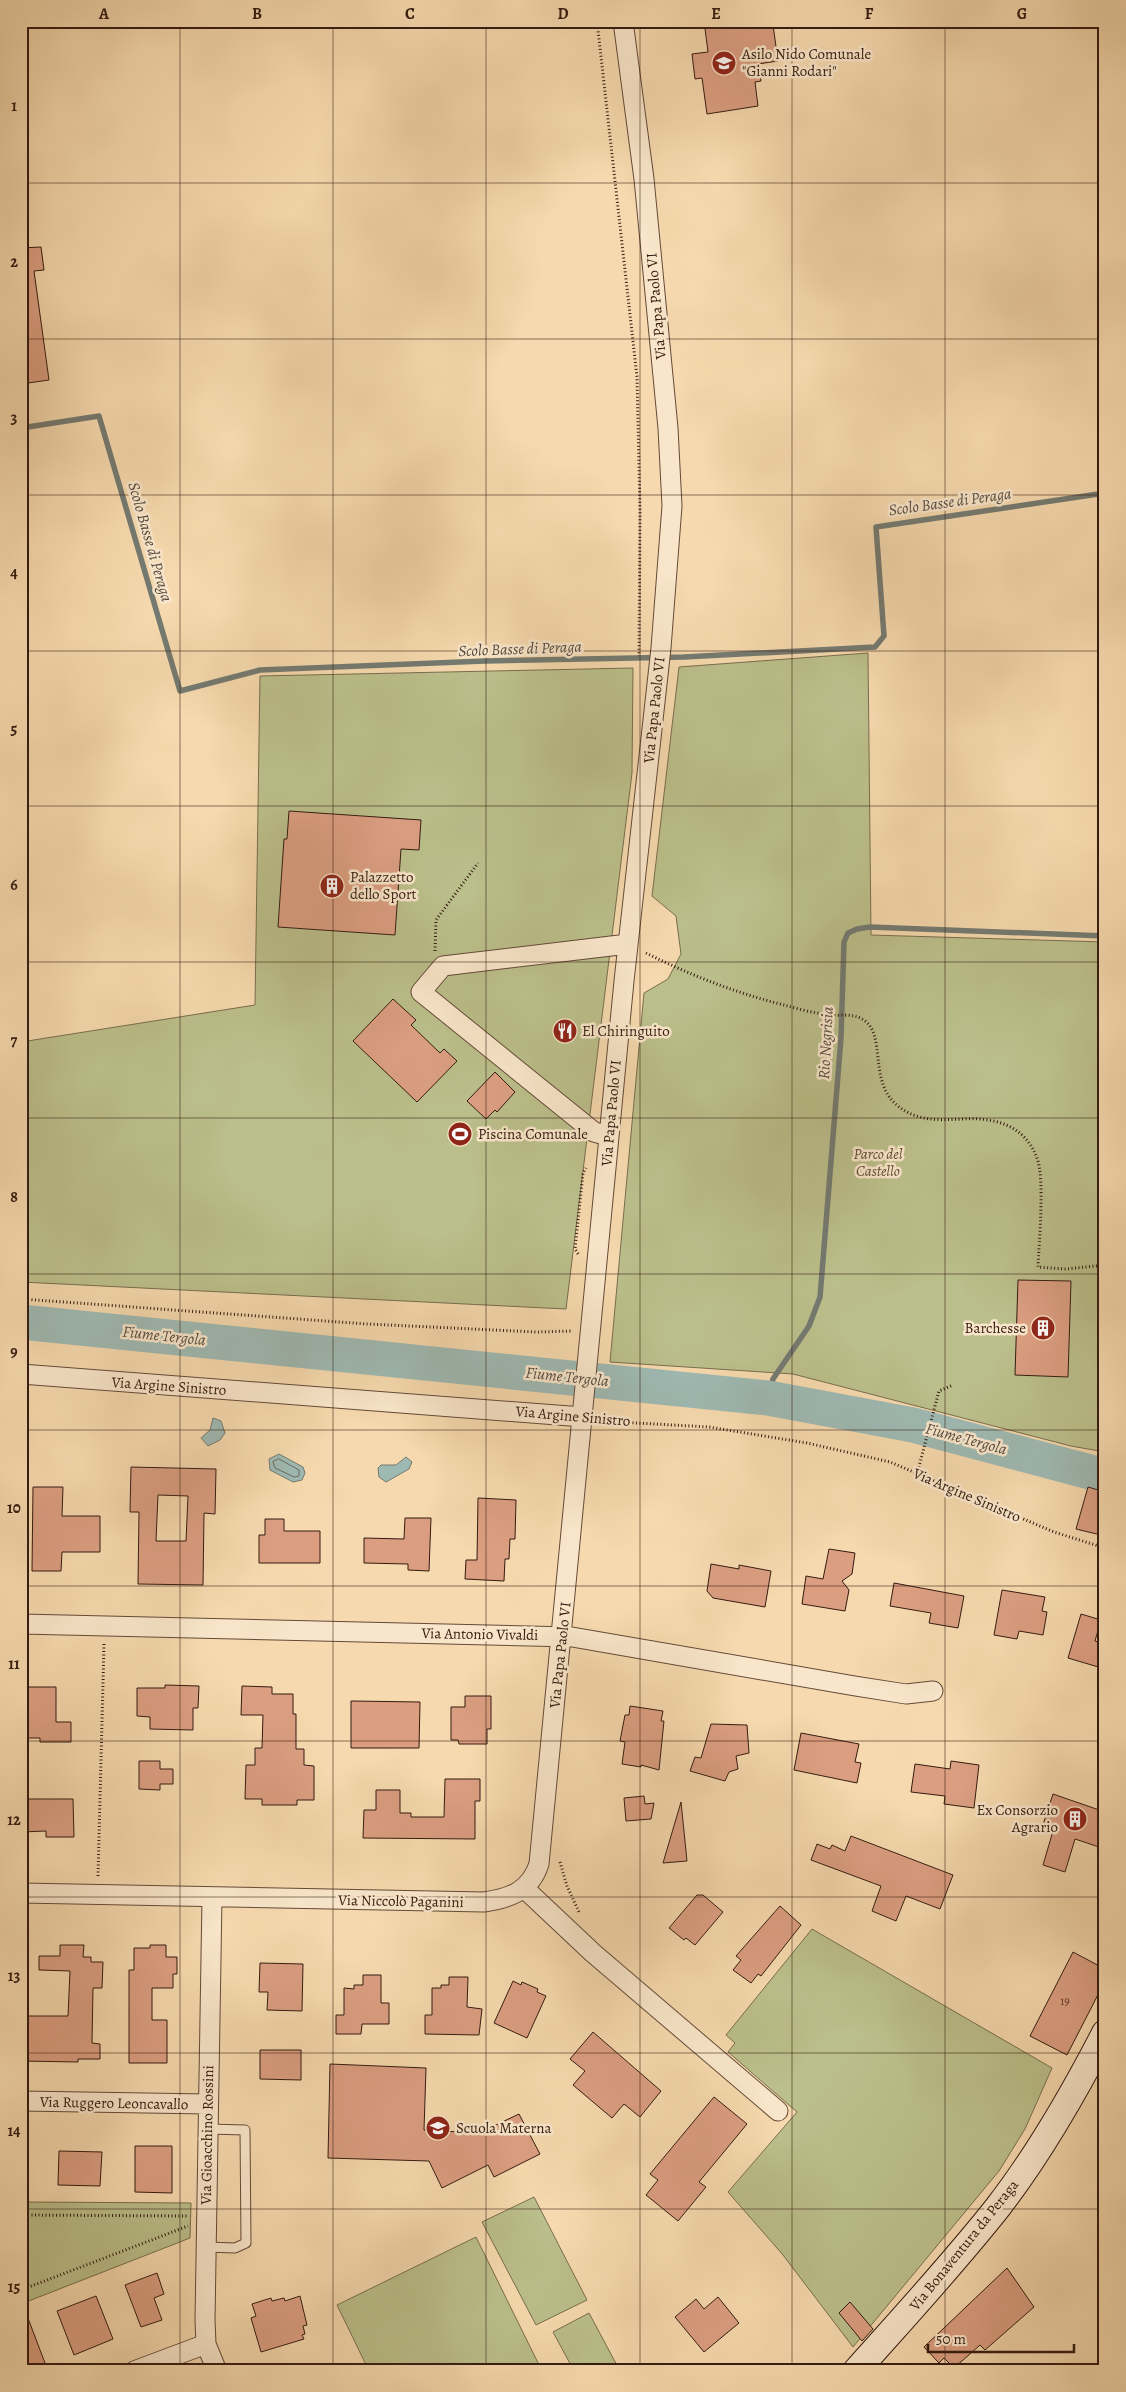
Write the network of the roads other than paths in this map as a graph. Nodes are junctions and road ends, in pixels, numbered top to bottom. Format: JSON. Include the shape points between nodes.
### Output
{"nodes":[{"id":1,"x":623,"y":21,"type":"edge"},
{"id":2,"x":628,"y":944,"type":"junction"},
{"id":3,"x":609,"y":1136,"type":"junction"},
{"id":4,"x":21,"y":1374,"type":"edge"},
{"id":5,"x":594,"y":1420,"type":"junction"},
{"id":6,"x":21,"y":1624,"type":"edge"},
{"id":7,"x":562,"y":1636,"type":"junction"},
{"id":8,"x":933,"y":1691,"type":"dead end"},
{"id":9,"x":525,"y":1889,"type":"junction"},
{"id":10,"x":21,"y":1893,"type":"edge"},
{"id":11,"x":212,"y":1897,"type":"junction"},
{"id":12,"x":1105,"y":2033,"type":"edge"},
{"id":13,"x":21,"y":2101,"type":"edge"},
{"id":14,"x":208,"y":2104,"type":"junction"},
{"id":15,"x":778,"y":2111,"type":"dead end"},
{"id":16,"x":208,"y":2129,"type":"junction"},
{"id":17,"x":206,"y":2247,"type":"junction"},
{"id":18,"x":206,"y":2344,"type":"junction"},
{"id":19,"x":134,"y":2371,"type":"edge"},
{"id":20,"x":217,"y":2371,"type":"edge"},
{"id":21,"x":856,"y":2371,"type":"edge"}],
"edges":[{"from":1,"to":2,"type":"street","name":"Via Papa Paolo VI","via":[[644,179],[668,428],[672,506]]},
{"from":2,"to":3,"type":"street","name":"Via Papa Paolo VI"},
{"from":2,"to":3,"type":"street","via":[[443,966],[421,992],[594,1132]]},
{"from":3,"to":5,"type":"street","name":"Via Papa Paolo VI","via":[[584,1398]]},
{"from":4,"to":5,"type":"street","name":"Via Argine Sinistro"},
{"from":5,"to":7,"type":"street","name":"Via Papa Paolo VI"},
{"from":6,"to":7,"type":"street","name":"Via Antonio Vivaldi"},
{"from":7,"to":8,"type":"street","name":"Via Antonio Vivaldi","via":[[906,1694]]},
{"from":7,"to":9,"type":"street","name":"Via Papa Paolo VI","via":[[539,1864]]},
{"from":9,"to":11,"type":"street","name":"Via Niccolò Paganini","via":[[501,1900],[484,1902]]},
{"from":9,"to":15,"type":"street","via":[[593,1953]]},
{"from":10,"to":11,"type":"street","name":"Via Niccolò Paganini"},
{"from":11,"to":14,"type":"street","name":"Via Gioacchino Rossini"},
{"from":12,"to":21,"type":"main road","name":"Via Bonaventura da Peraga","via":[[1036,2151],[998,2207],[946,2271]]},
{"from":13,"to":14,"type":"street","name":"Via Ruggero Leoncavallo"},
{"from":14,"to":16,"type":"street","name":"Via Gioacchino Rossini"},
{"from":16,"to":17,"type":"street","name":"Via Gioacchino Rossini"},
{"from":16,"to":17,"type":"lane","via":[[245,2130],[246,2243],[236,2248]]},
{"from":17,"to":18,"type":"street","name":"Via Gioacchino Rossini"},
{"from":18,"to":19,"type":"street"},
{"from":18,"to":20,"type":"street","name":"Via Gioacchino Rossini"}]}
